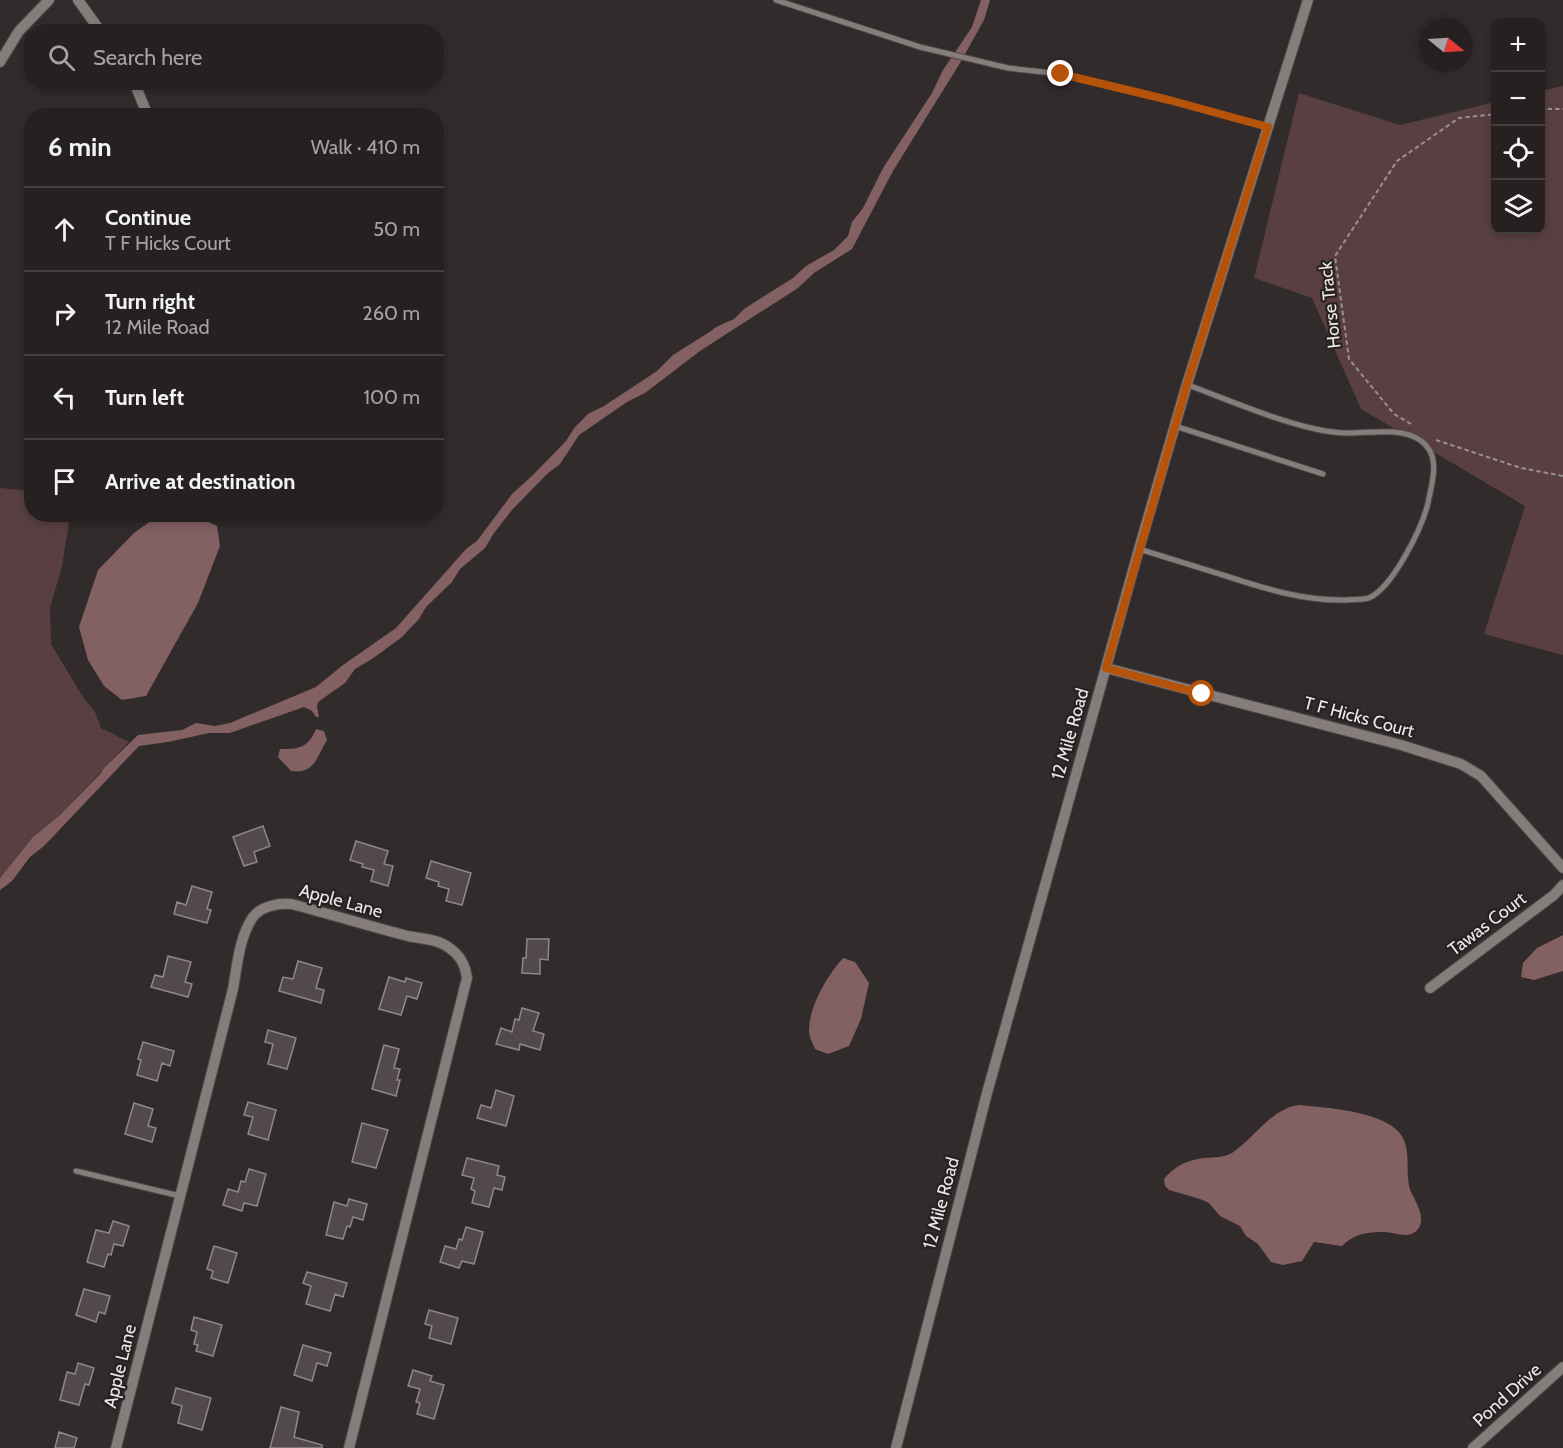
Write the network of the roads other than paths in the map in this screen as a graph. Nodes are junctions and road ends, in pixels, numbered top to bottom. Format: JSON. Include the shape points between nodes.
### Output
{"nodes":[{"id":1,"x":49,"y":0,"type":"edge"},
{"id":2,"x":78,"y":0,"type":"edge"},
{"id":3,"x":776,"y":0,"type":"edge"},
{"id":4,"x":1308,"y":0,"type":"edge"},
{"id":5,"x":26,"y":24,"type":"edge"},
{"id":6,"x":95,"y":24,"type":"edge"},
{"id":7,"x":24,"y":26,"type":"edge"},
{"id":8,"x":0,"y":62,"type":"edge"},
{"id":9,"x":137,"y":90,"type":"edge"},
{"id":10,"x":145,"y":108,"type":"edge"},
{"id":11,"x":1268,"y":127,"type":"junction"},
{"id":12,"x":1187,"y":384,"type":"junction"},
{"id":13,"x":1175,"y":426,"type":"junction"},
{"id":14,"x":1323,"y":474,"type":"dead end"},
{"id":15,"x":1139,"y":549,"type":"junction"},
{"id":16,"x":1106,"y":668,"type":"junction"},
{"id":17,"x":1563,"y":868,"type":"edge"},
{"id":18,"x":1563,"y":885,"type":"edge"},
{"id":19,"x":1430,"y":988,"type":"dead end"},
{"id":20,"x":76,"y":1171,"type":"dead end"},
{"id":21,"x":180,"y":1196,"type":"junction"},
{"id":22,"x":1563,"y":1367,"type":"edge"},
{"id":23,"x":116,"y":1448,"type":"edge"},
{"id":24,"x":349,"y":1448,"type":"edge"},
{"id":25,"x":896,"y":1448,"type":"edge"},
{"id":26,"x":1473,"y":1448,"type":"edge"}],
"edges":[{"from":1,"to":5,"type":"street"},
{"from":2,"to":6,"type":"street"},
{"from":3,"to":11,"type":"lane","via":[[920,47],[1008,68],[1072,77]]},
{"from":4,"to":11,"type":"street","name":"12 Mile Road"},
{"from":7,"to":8,"type":"street"},
{"from":9,"to":10,"type":"street"},
{"from":11,"to":12,"type":"street","name":"12 Mile Road"},
{"from":12,"to":13,"type":"street","name":"12 Mile Road"},
{"from":12,"to":15,"type":"lane","via":[[1314,429],[1403,433],[1421,441],[1431,453],[1435,470],[1424,520],[1413,545],[1386,583],[1366,599],[1286,595]]},
{"from":13,"to":14,"type":"lane"},
{"from":13,"to":15,"type":"street","name":"12 Mile Road"},
{"from":15,"to":16,"type":"street","name":"12 Mile Road"},
{"from":16,"to":17,"type":"street","name":"T F Hicks Court","via":[[1461,764],[1481,776]]},
{"from":16,"to":25,"type":"street","name":"12 Mile Road","via":[[987,1093]]},
{"from":18,"to":19,"type":"street","name":"Tawas Court"},
{"from":20,"to":21,"type":"lane"},
{"from":21,"to":23,"type":"street","name":"Apple Lane"},
{"from":21,"to":24,"type":"street","name":"Apple Lane","via":[[241,947],[254,916],[271,906],[291,904],[439,942],[461,959],[467,978],[464,995]]},
{"from":22,"to":26,"type":"street","name":"Pond Drive"}]}
